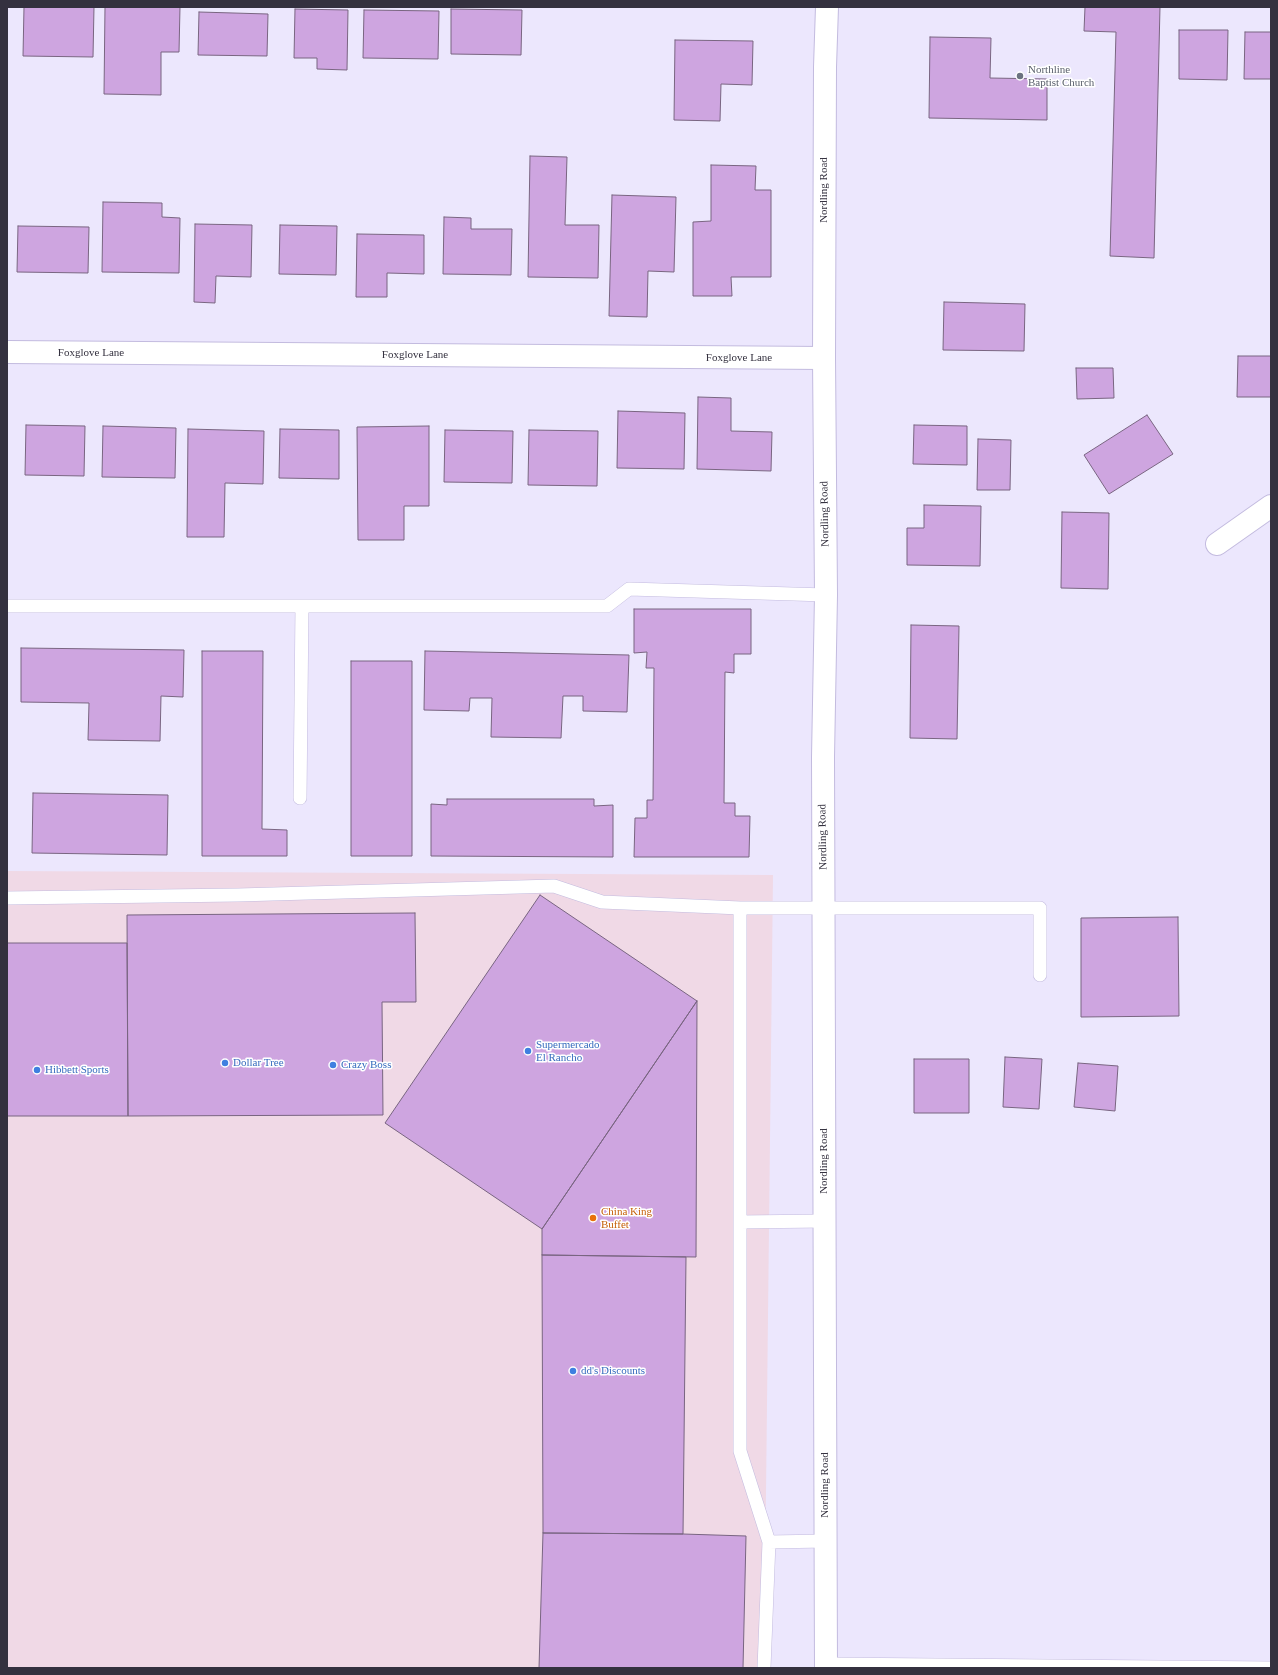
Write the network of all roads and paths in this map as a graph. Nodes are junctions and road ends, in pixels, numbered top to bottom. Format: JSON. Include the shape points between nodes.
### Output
{"nodes":[{"id":1,"x":827,"y":7,"type":"edge"},
{"id":2,"x":7,"y":352,"type":"edge"},
{"id":3,"x":824,"y":358,"type":"junction"},
{"id":4,"x":1271,"y":506,"type":"edge"},
{"id":5,"x":1217,"y":544,"type":"dead end"},
{"id":6,"x":826,"y":595,"type":"junction"},
{"id":7,"x":7,"y":606,"type":"edge"},
{"id":8,"x":302,"y":606,"type":"junction"},
{"id":9,"x":300,"y":798,"type":"dead end"},
{"id":10,"x":7,"y":898,"type":"edge"},
{"id":11,"x":740,"y":908,"type":"junction"},
{"id":12,"x":824,"y":908,"type":"junction"},
{"id":13,"x":1040,"y":975,"type":"dead end"},
{"id":14,"x":824,"y":1221,"type":"junction"},
{"id":15,"x":740,"y":1222,"type":"junction"},
{"id":16,"x":826,"y":1541,"type":"junction"},
{"id":17,"x":769,"y":1542,"type":"junction"},
{"id":18,"x":826,"y":1666,"type":"edge"},
{"id":19,"x":764,"y":1668,"type":"edge"},
{"id":20,"x":1271,"y":1668,"type":"edge"}],
"edges":[{"from":1,"to":3,"type":"street","name":"Nordling Road"},
{"from":2,"to":3,"type":"street","name":"Foxglove Lane"},
{"from":3,"to":6,"type":"street","name":"Nordling Road"},
{"from":4,"to":5,"type":"street"},
{"from":6,"to":8,"type":"lane","via":[[629,589],[607,606]]},
{"from":6,"to":12,"type":"street","name":"Nordling Road"},
{"from":7,"to":8,"type":"lane"},
{"from":8,"to":9,"type":"lane"},
{"from":10,"to":11,"type":"lane","via":[[238,895],[554,886],[602,902]]},
{"from":11,"to":12,"type":"lane"},
{"from":11,"to":15,"type":"lane"},
{"from":12,"to":13,"type":"lane","via":[[1040,908]]},
{"from":12,"to":14,"type":"street","name":"Nordling Road"},
{"from":14,"to":15,"type":"lane"},
{"from":14,"to":16,"type":"street","name":"Nordling Road"},
{"from":15,"to":17,"type":"lane","via":[[740,1451]]},
{"from":16,"to":17,"type":"lane"},
{"from":16,"to":18,"type":"street","name":"Nordling Road"},
{"from":17,"to":19,"type":"lane"},
{"from":18,"to":20,"type":"lane"}]}
